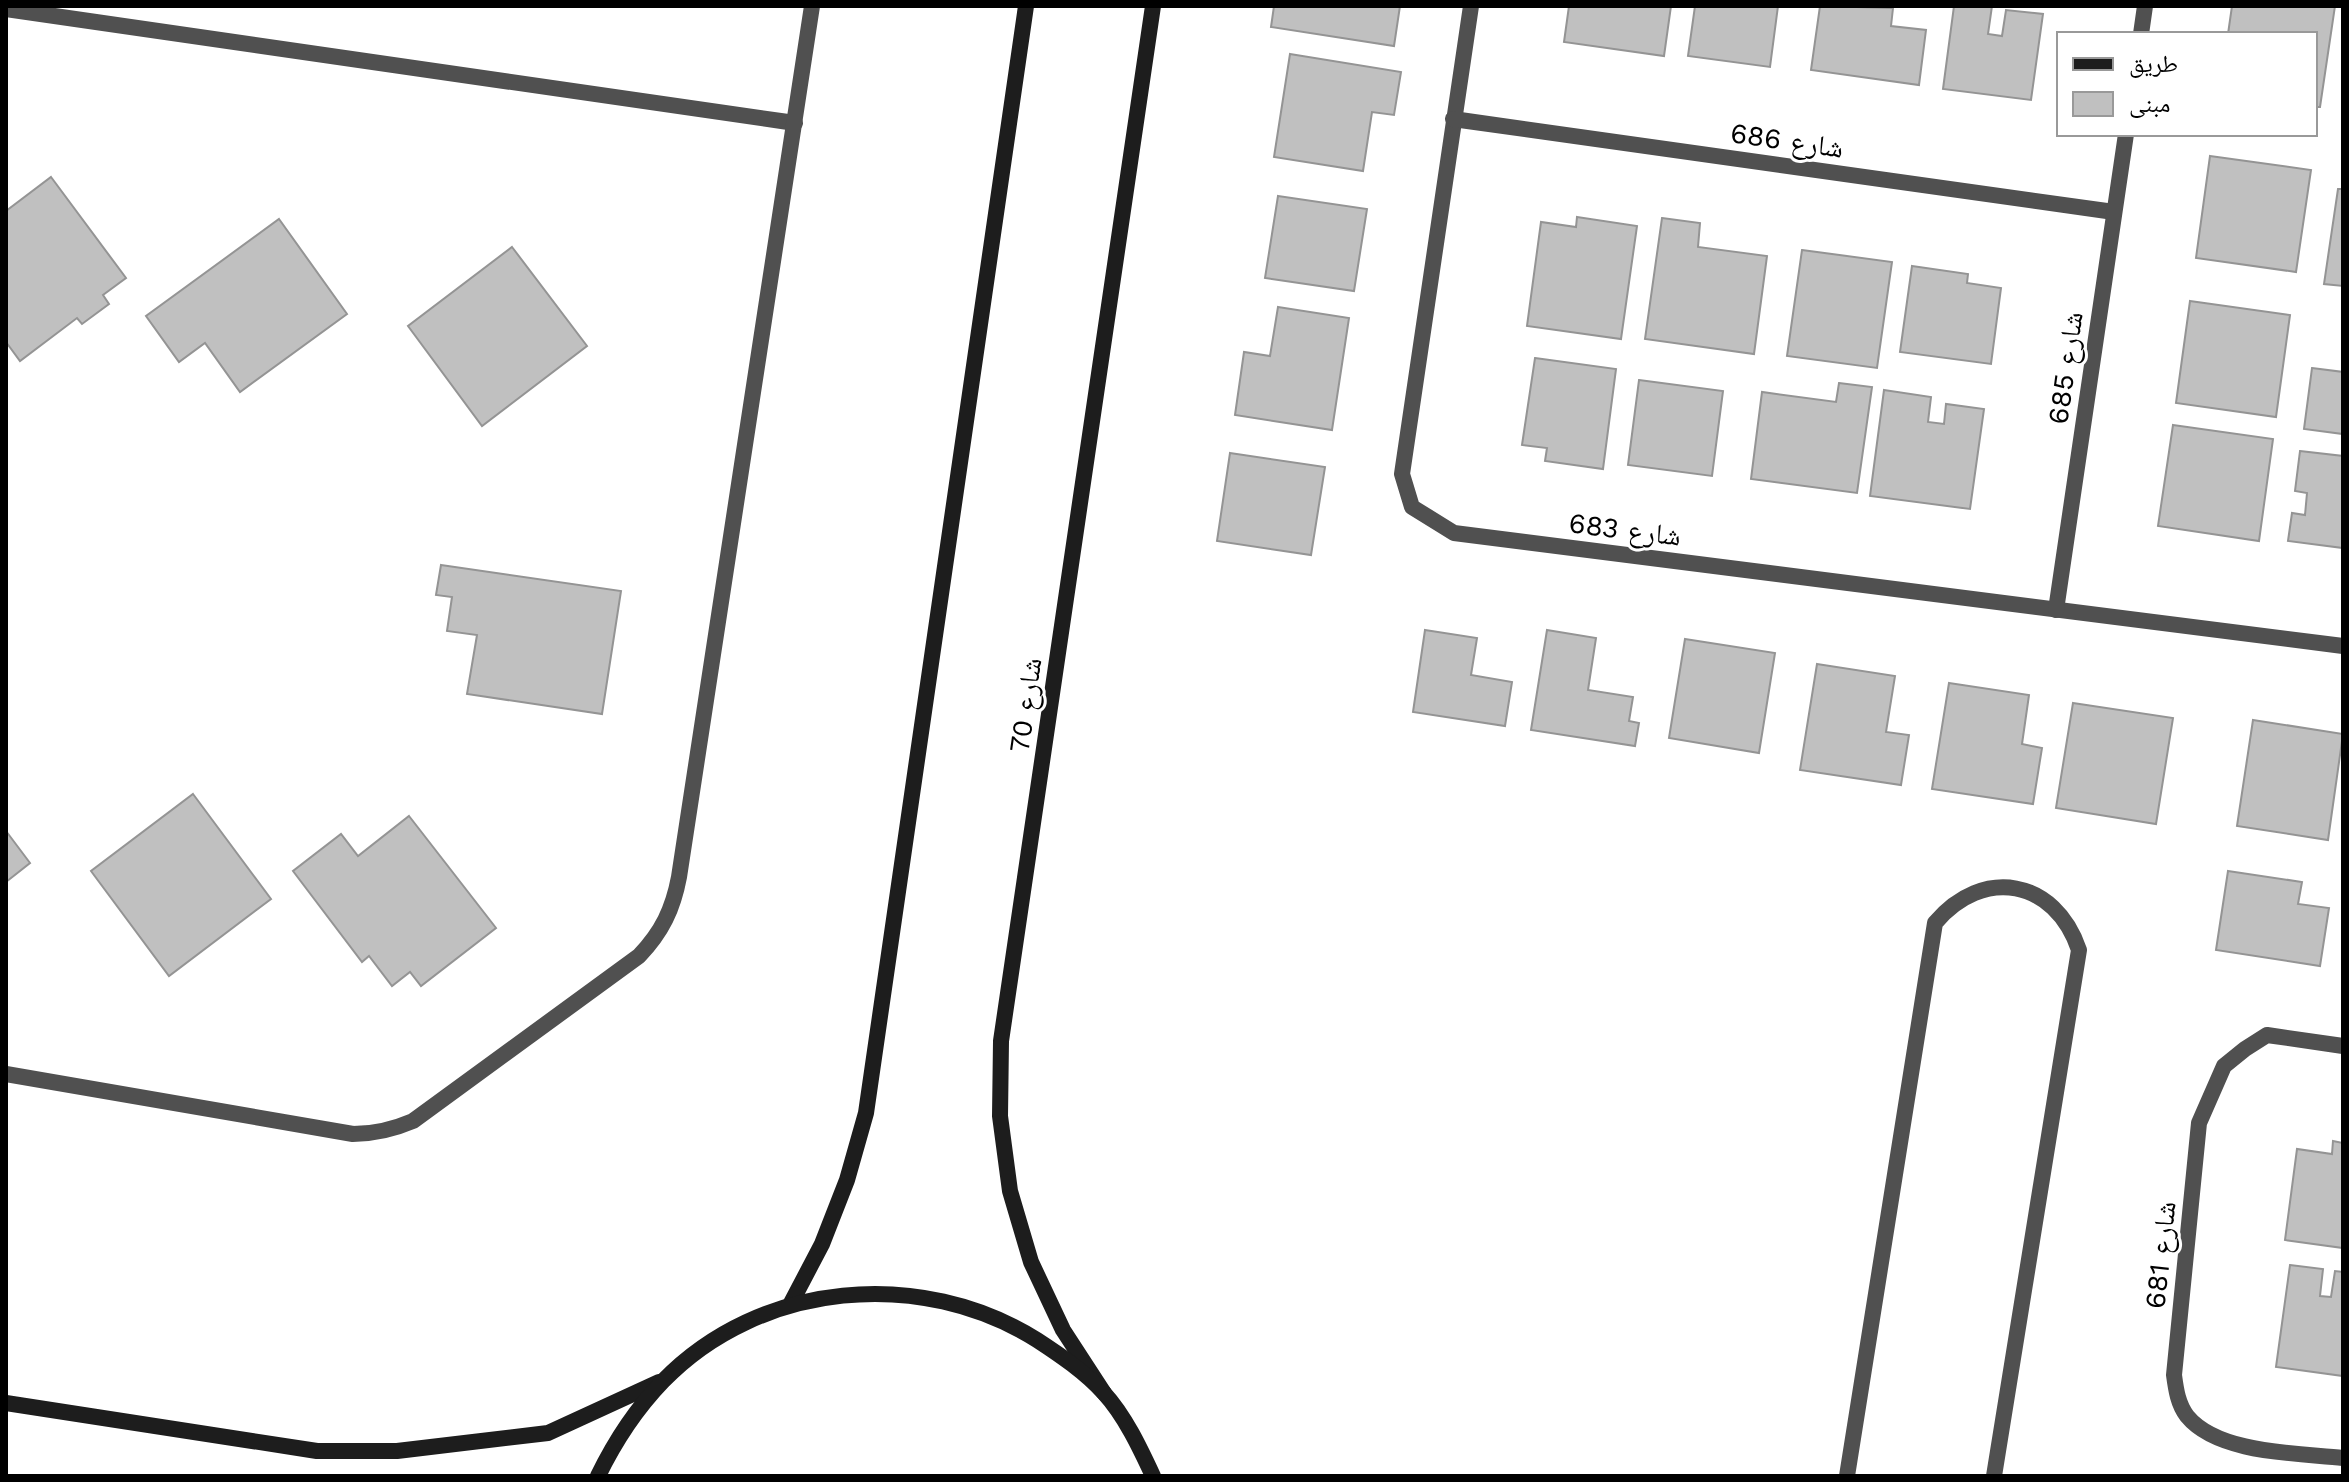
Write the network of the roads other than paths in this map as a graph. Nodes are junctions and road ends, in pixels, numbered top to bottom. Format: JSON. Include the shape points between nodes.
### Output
{"nodes":[{"id":1,"x":812,"y":6,"type":"edge"},
{"id":2,"x":1026,"y":6,"type":"edge"},
{"id":3,"x":1153,"y":6,"type":"edge"},
{"id":4,"x":1471,"y":6,"type":"edge"},
{"id":5,"x":2145,"y":6,"type":"edge"},
{"id":6,"x":6,"y":9,"type":"edge"},
{"id":7,"x":2141,"y":32,"type":"edge"},
{"id":8,"x":1453,"y":119,"type":"junction"},
{"id":9,"x":795,"y":123,"type":"junction"},
{"id":10,"x":2126,"y":136,"type":"edge"},
{"id":11,"x":2114,"y":212,"type":"junction"},
{"id":12,"x":2056,"y":610,"type":"junction"},
{"id":13,"x":2343,"y":646,"type":"edge"},
{"id":14,"x":2343,"y":1046,"type":"edge"},
{"id":15,"x":6,"y":1074,"type":"edge"},
{"id":16,"x":790,"y":1305,"type":"junction"},
{"id":17,"x":664,"y":1380,"type":"junction"},
{"id":18,"x":1104,"y":1393,"type":"junction"},
{"id":19,"x":6,"y":1403,"type":"edge"},
{"id":20,"x":2343,"y":1458,"type":"edge"},
{"id":21,"x":598,"y":1476,"type":"edge"},
{"id":22,"x":1153,"y":1476,"type":"edge"},
{"id":23,"x":1847,"y":1476,"type":"edge"},
{"id":24,"x":1994,"y":1476,"type":"edge"}],
"edges":[{"from":1,"to":9,"type":"street"},
{"from":2,"to":16,"type":"main road","via":[[866,1113],[822,1244]]},
{"from":3,"to":18,"type":"main road","name":"شارع 70","via":[[1001,1041],[1000,1116],[1010,1191],[1031,1262],[1063,1330]]},
{"from":4,"to":8,"type":"street","name":"شارع 683"},
{"from":5,"to":7,"type":"street"},
{"from":6,"to":9,"type":"street"},
{"from":8,"to":11,"type":"street","name":"شارع 686"},
{"from":8,"to":12,"type":"street","name":"شارع 683","via":[[1402,474],[1412,507],[1454,533]]},
{"from":9,"to":15,"type":"street","via":[[679,877],[674,903],[652,942],[394,1130],[353,1134]]},
{"from":10,"to":11,"type":"street","name":"شارع 685"},
{"from":11,"to":12,"type":"street","name":"شارع 685"},
{"from":12,"to":13,"type":"street","name":"شارع 683"},
{"from":14,"to":20,"type":"street","name":"شارع 681","via":[[2267,1035],[2224,1066],[2199,1123],[2174,1375],[2177,1397],[2188,1417],[2231,1444]]},
{"from":16,"to":17,"type":"main road","via":[[712,1342]]},
{"from":16,"to":18,"type":"main road","via":[[846,1294],[903,1294],[959,1304],[1012,1325],[1060,1355]]},
{"from":17,"to":19,"type":"main road","via":[[548,1433],[397,1451],[317,1451]]},
{"from":17,"to":21,"type":"main road","via":[[627,1424]]},
{"from":18,"to":22,"type":"main road","name":"شارع 70"},
{"from":23,"to":24,"type":"street","via":[[1935,923],[1967,895],[2008,887],[2046,900],[2073,930],[2079,950]]}]}
